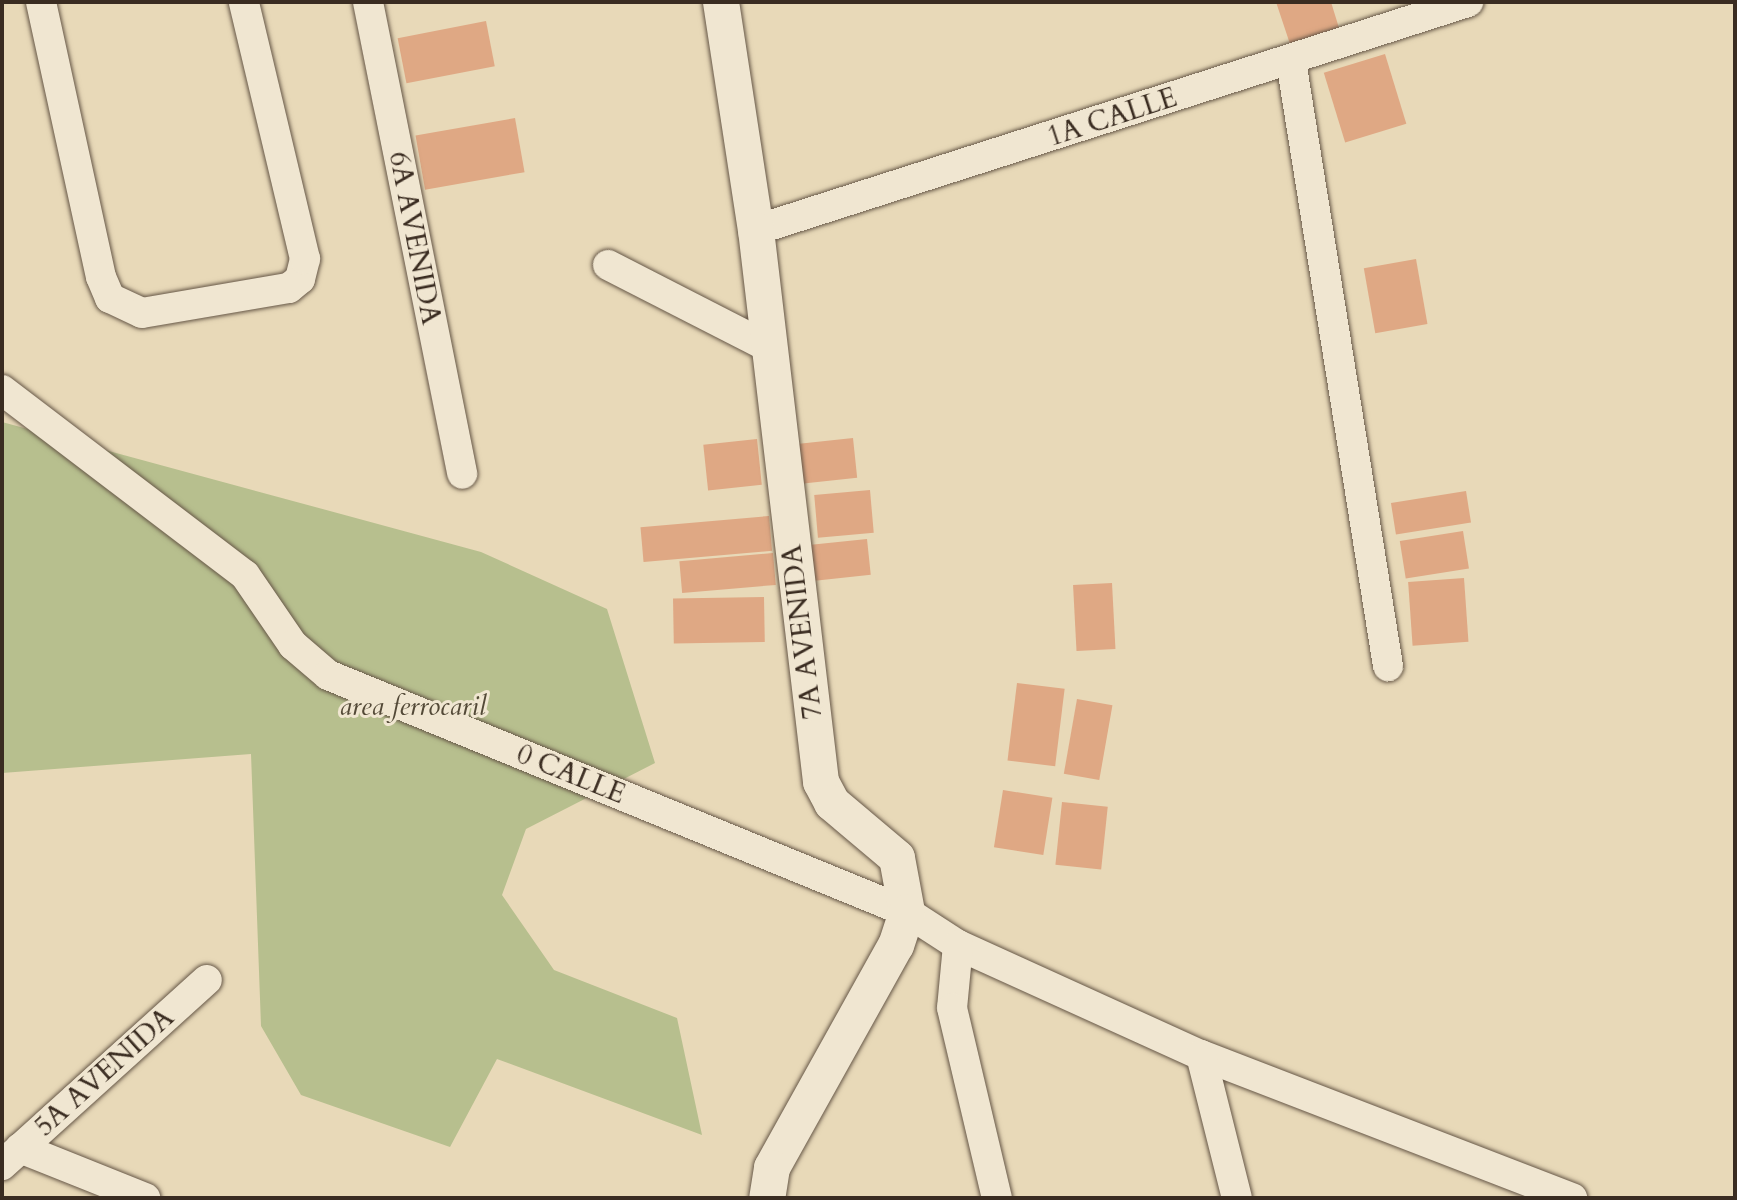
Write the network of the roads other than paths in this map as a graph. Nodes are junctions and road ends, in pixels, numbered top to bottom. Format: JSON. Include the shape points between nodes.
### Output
{"nodes":[{"id":1,"x":41,"y":2,"type":"edge"},
{"id":2,"x":244,"y":2,"type":"edge"},
{"id":3,"x":368,"y":2,"type":"edge"},
{"id":4,"x":721,"y":2,"type":"edge"},
{"id":5,"x":1468,"y":2,"type":"edge"},
{"id":6,"x":1291,"y":61,"type":"junction"},
{"id":7,"x":756,"y":230,"type":"junction"},
{"id":8,"x":608,"y":265,"type":"dead end"},
{"id":9,"x":770,"y":348,"type":"junction"},
{"id":10,"x":2,"y":390,"type":"edge"},
{"id":11,"x":462,"y":474,"type":"dead end"},
{"id":12,"x":1388,"y":666,"type":"dead end"},
{"id":13,"x":907,"y":912,"type":"junction"},
{"id":14,"x":958,"y":945,"type":"junction"},
{"id":15,"x":207,"y":980,"type":"dead end"},
{"id":16,"x":1201,"y":1055,"type":"junction"},
{"id":17,"x":11,"y":1157,"type":"edge"},
{"id":18,"x":1506,"y":1185,"type":"edge"},
{"id":19,"x":145,"y":1198,"type":"edge"},
{"id":20,"x":767,"y":1198,"type":"edge"},
{"id":21,"x":997,"y":1198,"type":"edge"},
{"id":22,"x":1237,"y":1198,"type":"edge"},
{"id":23,"x":1572,"y":1198,"type":"edge"}],
"edges":[{"from":1,"to":2,"type":"street","via":[[101,277],[110,298],[142,313],[289,288],[300,279],[305,259]]},
{"from":3,"to":11,"type":"street","name":"6A AVENIDA"},
{"from":4,"to":7,"type":"street","name":"7A AVENIDA"},
{"from":5,"to":6,"type":"street","name":"1A CALLE"},
{"from":6,"to":7,"type":"street","name":"1A CALLE"},
{"from":6,"to":12,"type":"street"},
{"from":7,"to":9,"type":"street","name":"7A AVENIDA"},
{"from":8,"to":9,"type":"street"},
{"from":9,"to":13,"type":"street","name":"7A AVENIDA","via":[[821,782],[832,803],[897,858]]},
{"from":10,"to":13,"type":"street","name":"0 CALLE","via":[[245,575],[293,645],[328,675]]},
{"from":13,"to":14,"type":"street","name":"0 CALLE"},
{"from":13,"to":20,"type":"street","via":[[896,945],[772,1168]]},
{"from":14,"to":16,"type":"street","name":"0 CALLE"},
{"from":14,"to":21,"type":"street","via":[[952,1008]]},
{"from":15,"to":17,"type":"street","name":"5A AVENIDA"},
{"from":16,"to":18,"type":"street","name":"0 CALLE"},
{"from":16,"to":22,"type":"street"},
{"from":17,"to":19,"type":"street"},
{"from":18,"to":23,"type":"street","name":"0 CALLE"}]}
